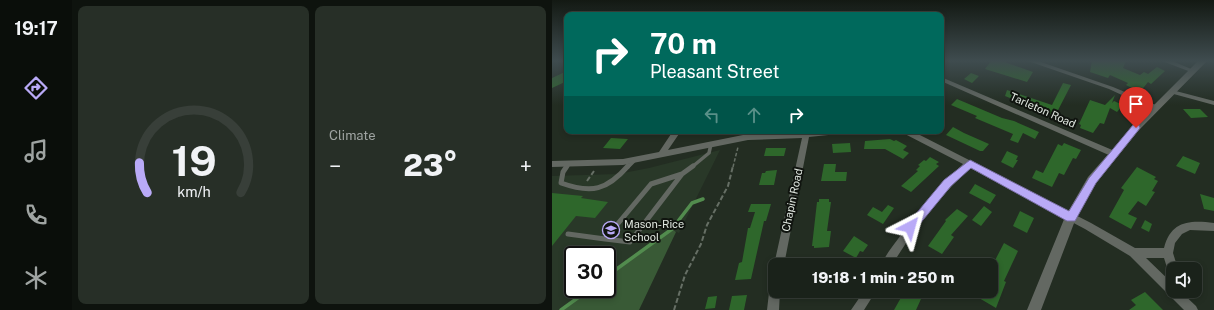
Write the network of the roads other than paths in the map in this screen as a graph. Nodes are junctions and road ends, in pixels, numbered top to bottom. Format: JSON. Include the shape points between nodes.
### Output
{"nodes":[{"id":1,"x":1074,"y":75,"type":"edge"},
{"id":2,"x":1189,"y":75,"type":"edge"},
{"id":3,"x":944,"y":79,"type":"edge"},
{"id":4,"x":1172,"y":92,"type":"junction"},
{"id":5,"x":1214,"y":103,"type":"edge"},
{"id":6,"x":1156,"y":108,"type":"junction"},
{"id":7,"x":675,"y":134,"type":"edge"},
{"id":8,"x":811,"y":134,"type":"edge"},
{"id":9,"x":912,"y":134,"type":"edge"},
{"id":10,"x":806,"y":135,"type":"junction"},
{"id":11,"x":711,"y":143,"type":"junction"},
{"id":12,"x":1114,"y":154,"type":"junction"},
{"id":13,"x":661,"y":155,"type":"junction"},
{"id":14,"x":634,"y":161,"type":"junction"},
{"id":15,"x":970,"y":163,"type":"junction"},
{"id":16,"x":552,"y":164,"type":"edge"},
{"id":17,"x":569,"y":164,"type":"junction"},
{"id":18,"x":682,"y":174,"type":"junction"},
{"id":19,"x":1071,"y":218,"type":"junction"},
{"id":20,"x":1214,"y":227,"type":"edge"},
{"id":21,"x":568,"y":234,"type":"dead end"},
{"id":22,"x":605,"y":239,"type":"junction"},
{"id":23,"x":1134,"y":253,"type":"junction"},
{"id":24,"x":1168,"y":253,"type":"junction"},
{"id":25,"x":780,"y":258,"type":"edge"},
{"id":26,"x":890,"y":258,"type":"edge"},
{"id":27,"x":1171,"y":262,"type":"edge"},
{"id":28,"x":1166,"y":283,"type":"edge"},
{"id":29,"x":774,"y":298,"type":"edge"},
{"id":30,"x":866,"y":298,"type":"edge"},
{"id":31,"x":1182,"y":298,"type":"edge"},
{"id":32,"x":773,"y":310,"type":"edge"},
{"id":33,"x":857,"y":310,"type":"edge"},
{"id":34,"x":1034,"y":310,"type":"edge"},
{"id":35,"x":1192,"y":310,"type":"edge"}],
"edges":[{"from":1,"to":6,"type":"street","via":[[1111,88]]},
{"from":2,"to":4,"type":"street"},
{"from":3,"to":12,"type":"street","name":"Tarleton Road"},
{"from":4,"to":5,"type":"street"},
{"from":4,"to":6,"type":"street"},
{"from":6,"to":12,"type":"street"},
{"from":7,"to":13,"type":"street"},
{"from":8,"to":10,"type":"street"},
{"from":9,"to":15,"type":"street"},
{"from":10,"to":11,"type":"street","via":[[766,135]]},
{"from":10,"to":25,"type":"street","name":"Chapin Road"},
{"from":11,"to":13,"type":"street"},
{"from":11,"to":18,"type":"lane","via":[[709,153]]},
{"from":12,"to":19,"type":"street","via":[[1092,180]]},
{"from":13,"to":14,"type":"street"},
{"from":14,"to":17,"type":"street"},
{"from":14,"to":17,"type":"lane","via":[[613,183],[597,188],[572,187],[561,183],[563,172]]},
{"from":15,"to":19,"type":"street"},
{"from":15,"to":26,"type":"street","via":[[929,204],[910,227]]},
{"from":16,"to":17,"type":"street"},
{"from":18,"to":22,"type":"lane","via":[[651,184]]},
{"from":18,"to":22,"type":"lane","via":[[630,242]]},
{"from":19,"to":23,"type":"street"},
{"from":19,"to":34,"type":"street"},
{"from":20,"to":24,"type":"street","via":[[1200,224],[1176,231]]},
{"from":21,"to":22,"type":"lane"},
{"from":23,"to":24,"type":"street"},
{"from":23,"to":28,"type":"street"},
{"from":24,"to":27,"type":"street"},
{"from":29,"to":32,"type":"street"},
{"from":30,"to":33,"type":"street"},
{"from":31,"to":35,"type":"street"}]}
